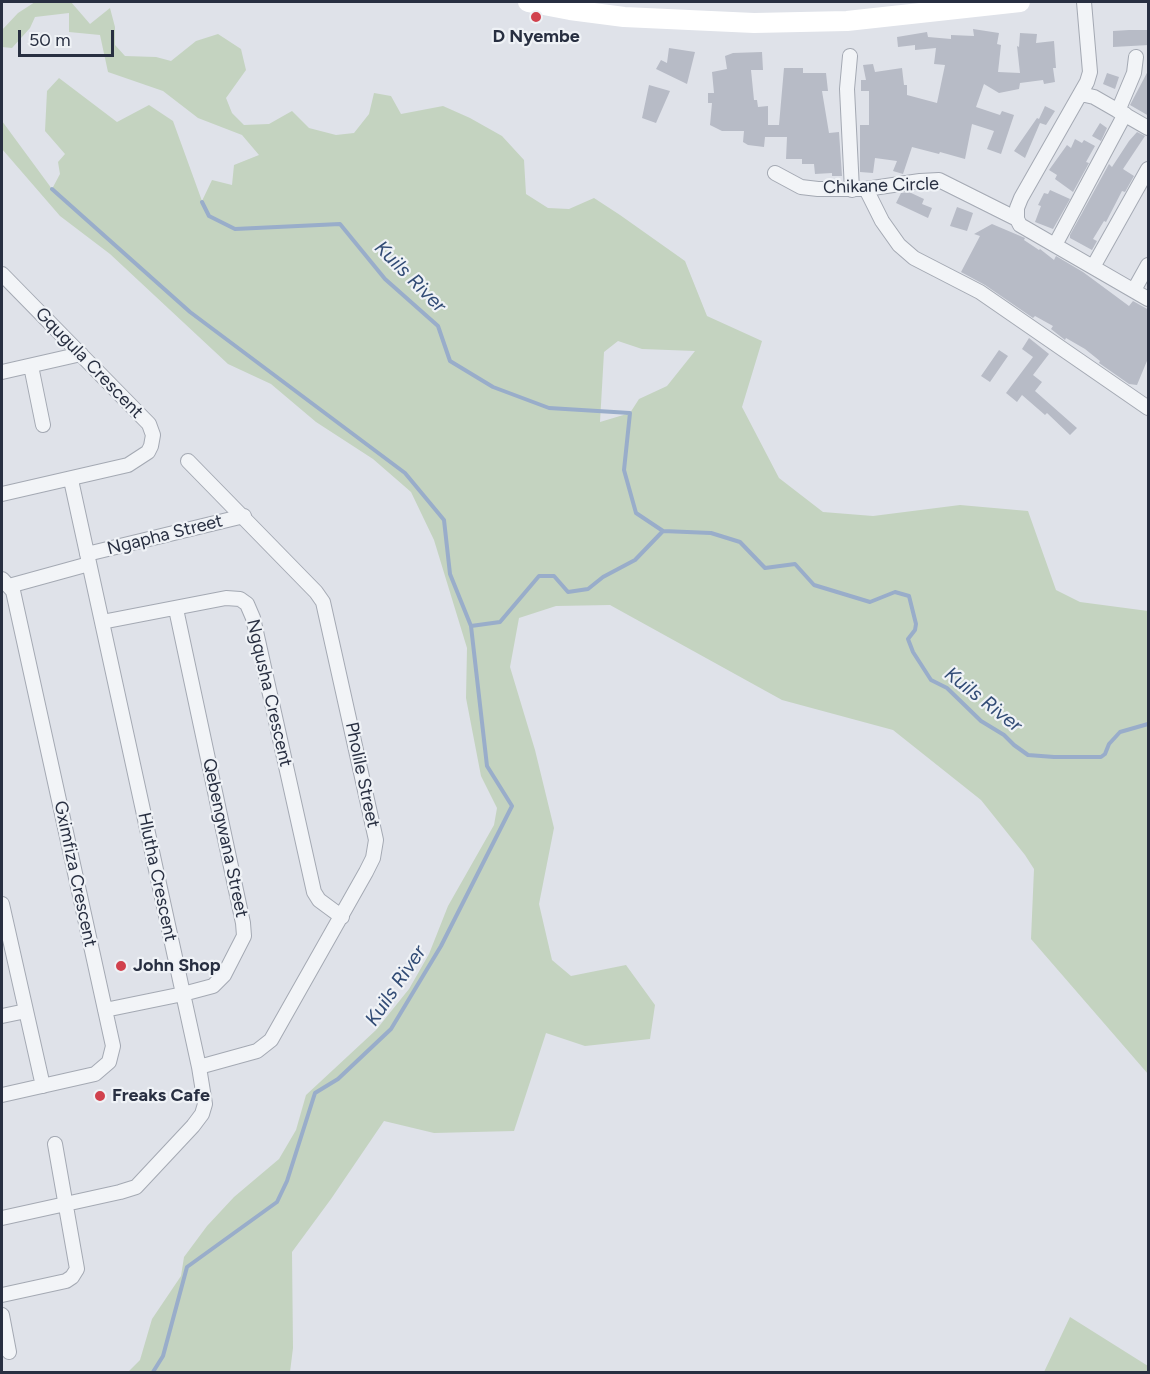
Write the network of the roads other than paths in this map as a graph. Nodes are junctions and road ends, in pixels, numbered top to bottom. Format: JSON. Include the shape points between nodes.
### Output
{"nodes":[{"id":1,"x":528,"y":2,"type":"edge"},
{"id":2,"x":1020,"y":2,"type":"edge"},
{"id":3,"x":1084,"y":2,"type":"edge"},
{"id":4,"x":850,"y":56,"type":"dead end"},
{"id":5,"x":1136,"y":57,"type":"dead end"},
{"id":6,"x":1081,"y":94,"type":"junction"},
{"id":7,"x":1121,"y":112,"type":"junction"},
{"id":8,"x":1149,"y":128,"type":"edge"},
{"id":9,"x":1149,"y":169,"type":"edge"},
{"id":10,"x":775,"y":173,"type":"dead end"},
{"id":11,"x":859,"y":189,"type":"junction"},
{"id":12,"x":1019,"y":222,"type":"junction"},
{"id":13,"x":1055,"y":245,"type":"junction"},
{"id":14,"x":1149,"y":265,"type":"edge"},
{"id":15,"x":1093,"y":267,"type":"junction"},
{"id":16,"x":2,"y":274,"type":"edge"},
{"id":17,"x":1134,"y":290,"type":"junction"},
{"id":18,"x":1149,"y":299,"type":"edge"},
{"id":19,"x":81,"y":354,"type":"junction"},
{"id":20,"x":31,"y":366,"type":"junction"},
{"id":21,"x":2,"y":372,"type":"edge"},
{"id":22,"x":1149,"y":408,"type":"edge"},
{"id":23,"x":43,"y":425,"type":"dead end"},
{"id":24,"x":188,"y":461,"type":"dead end"},
{"id":25,"x":70,"y":480,"type":"junction"},
{"id":26,"x":2,"y":494,"type":"edge"},
{"id":27,"x":244,"y":516,"type":"junction"},
{"id":28,"x":88,"y":559,"type":"junction"},
{"id":29,"x":5,"y":583,"type":"edge"},
{"id":30,"x":176,"y":609,"type":"junction"},
{"id":31,"x":102,"y":622,"type":"junction"},
{"id":32,"x":2,"y":904,"type":"edge"},
{"id":33,"x":342,"y":916,"type":"junction"},
{"id":34,"x":183,"y":994,"type":"junction"},
{"id":35,"x":105,"y":1010,"type":"junction"},
{"id":36,"x":26,"y":1011,"type":"junction"},
{"id":37,"x":2,"y":1016,"type":"edge"},
{"id":38,"x":199,"y":1067,"type":"junction"},
{"id":39,"x":43,"y":1086,"type":"junction"},
{"id":40,"x":2,"y":1095,"type":"edge"},
{"id":41,"x":55,"y":1144,"type":"dead end"},
{"id":42,"x":67,"y":1204,"type":"junction"},
{"id":43,"x":2,"y":1218,"type":"edge"},
{"id":44,"x":2,"y":1295,"type":"edge"},
{"id":45,"x":2,"y":1315,"type":"edge"},
{"id":46,"x":9,"y":1352,"type":"dead end"}],
"edges":[{"from":1,"to":2,"type":"main road","via":[[624,17],[753,23],[847,21]]},
{"from":3,"to":6,"type":"street","via":[[1090,72]]},
{"from":4,"to":11,"type":"street","via":[[847,89]]},
{"from":5,"to":7,"type":"street"},
{"from":6,"to":7,"type":"street"},
{"from":6,"to":12,"type":"street","via":[[1021,198],[1017,208]]},
{"from":7,"to":8,"type":"street"},
{"from":7,"to":13,"type":"street"},
{"from":9,"to":15,"type":"street"},
{"from":10,"to":11,"type":"street","name":"Chikane Circle","via":[[801,187]]},
{"from":11,"to":12,"type":"street","name":"Chikane Circle","via":[[939,180]]},
{"from":11,"to":22,"type":"street","via":[[899,245],[914,258],[980,292]]},
{"from":12,"to":13,"type":"street","name":"Chikane Circle"},
{"from":13,"to":15,"type":"street","name":"Chikane Circle"},
{"from":14,"to":17,"type":"street"},
{"from":15,"to":17,"type":"street","name":"Chikane Circle"},
{"from":16,"to":19,"type":"street","name":"Gqugula Crescent"},
{"from":17,"to":18,"type":"street","name":"Chikane Circle"},
{"from":19,"to":20,"type":"street"},
{"from":19,"to":25,"type":"street","name":"Gqugula Crescent","via":[[149,424],[153,435],[148,452],[136,461]]},
{"from":20,"to":21,"type":"street"},
{"from":20,"to":23,"type":"street"},
{"from":24,"to":27,"type":"street","name":"Pholile Street"},
{"from":25,"to":26,"type":"street","name":"Gqugula Crescent"},
{"from":25,"to":28,"type":"street","name":"Hlutha Crescent"},
{"from":27,"to":28,"type":"street","name":"Ngapha Street"},
{"from":27,"to":33,"type":"street","name":"Pholile Street","via":[[316,592],[325,607],[376,840],[373,858]]},
{"from":28,"to":29,"type":"street","name":"Ngapha Street"},
{"from":28,"to":31,"type":"street","name":"Hlutha Crescent"},
{"from":29,"to":35,"type":"street","name":"Gximfiza Crescent","via":[[13,591]]},
{"from":30,"to":31,"type":"street","name":"Ngqusha Crescent"},
{"from":30,"to":33,"type":"street","name":"Ngqusha Crescent","via":[[235,598],[250,609],[314,892]]},
{"from":30,"to":34,"type":"street","name":"Qebengwana Street","via":[[244,930],[242,942],[222,980]]},
{"from":31,"to":34,"type":"street","name":"Hlutha Crescent"},
{"from":32,"to":36,"type":"street"},
{"from":33,"to":38,"type":"street","name":"Pholile Street","via":[[267,1045]]},
{"from":34,"to":35,"type":"street","name":"Qebengwana Street"},
{"from":34,"to":38,"type":"street","name":"Hlutha Crescent"},
{"from":35,"to":39,"type":"street","name":"Gximfiza Crescent","via":[[113,1046],[106,1065],[95,1074]]},
{"from":36,"to":37,"type":"street"},
{"from":36,"to":39,"type":"street"},
{"from":38,"to":42,"type":"street","name":"Hlutha Crescent","via":[[205,1098],[201,1114],[142,1182],[120,1192]]},
{"from":39,"to":40,"type":"street","name":"Gximfiza Crescent"},
{"from":41,"to":42,"type":"street"},
{"from":42,"to":43,"type":"street","name":"Hlutha Crescent"},
{"from":42,"to":44,"type":"street","via":[[78,1265],[75,1273],[66,1281]]},
{"from":45,"to":46,"type":"street"}]}
